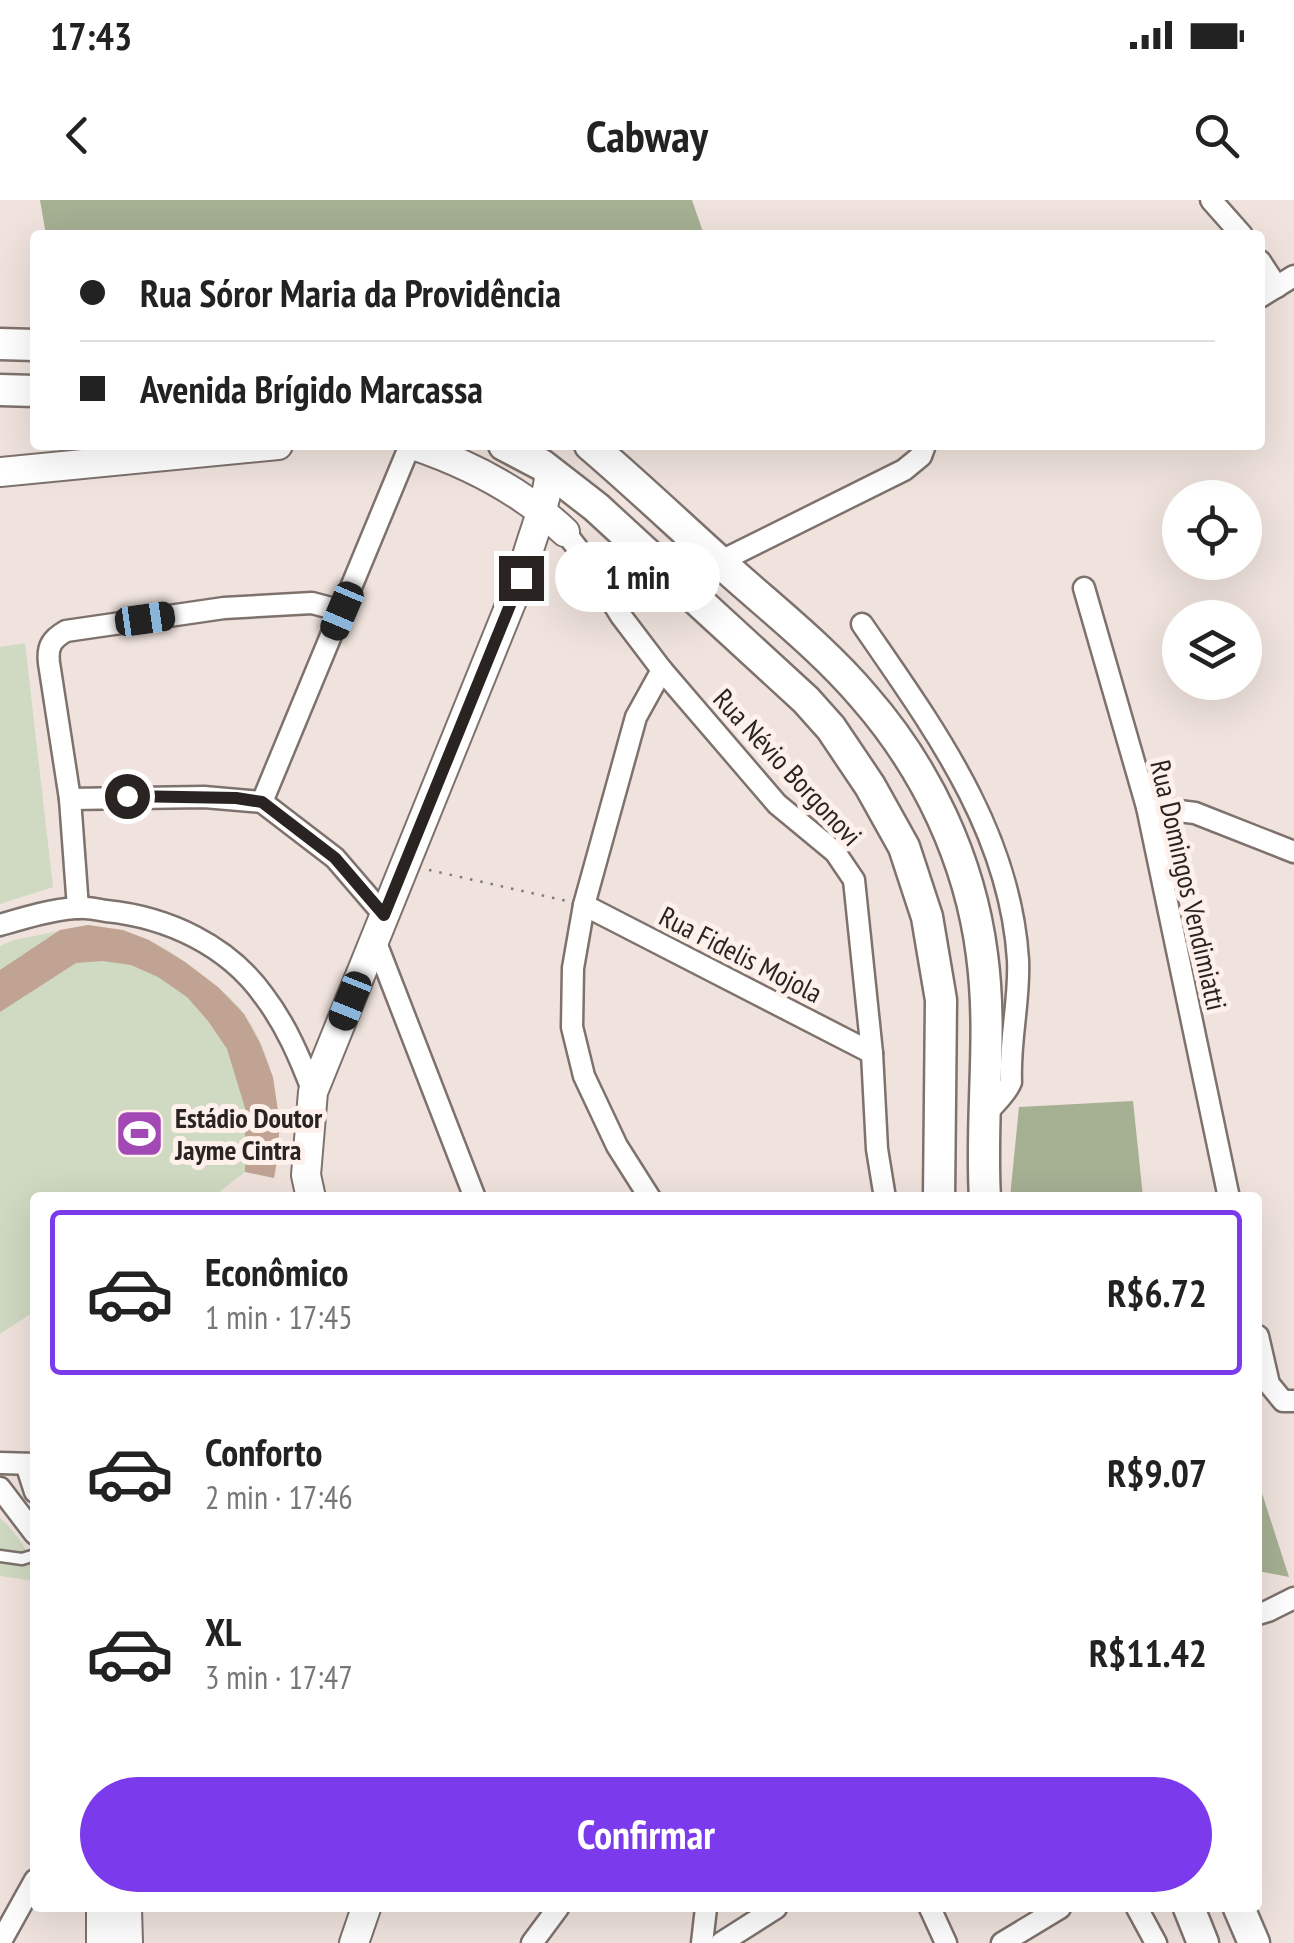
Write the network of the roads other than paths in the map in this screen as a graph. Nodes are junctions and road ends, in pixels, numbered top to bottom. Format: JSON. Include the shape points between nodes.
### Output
{"nodes":[{"id":1,"x":1211,"y":200,"type":"edge"},
{"id":2,"x":1238,"y":230,"type":"edge"},
{"id":3,"x":0,"y":344,"type":"edge"},
{"id":4,"x":30,"y":345,"type":"edge"},
{"id":5,"x":0,"y":390,"type":"edge"},
{"id":6,"x":30,"y":391,"type":"edge"},
{"id":7,"x":227,"y":450,"type":"edge"},
{"id":8,"x":409,"y":450,"type":"edge"},
{"id":9,"x":427,"y":450,"type":"edge"},
{"id":10,"x":513,"y":450,"type":"edge"},
{"id":11,"x":596,"y":450,"type":"edge"},
{"id":12,"x":923,"y":450,"type":"edge"},
{"id":13,"x":0,"y":472,"type":"edge"},
{"id":14,"x":550,"y":472,"type":"junction"},
{"id":15,"x":596,"y":507,"type":"junction"},
{"id":16,"x":542,"y":509,"type":"junction"},
{"id":17,"x":566,"y":532,"type":"junction"},
{"id":18,"x":719,"y":562,"type":"junction"},
{"id":19,"x":521,"y":578,"type":"junction"},
{"id":20,"x":1084,"y":588,"type":"dead end"},
{"id":21,"x":342,"y":611,"type":"junction"},
{"id":22,"x":862,"y":624,"type":"dead end"},
{"id":23,"x":662,"y":670,"type":"junction"},
{"id":24,"x":862,"y":694,"type":"junction"},
{"id":25,"x":806,"y":700,"type":"junction"},
{"id":26,"x":70,"y":799,"type":"junction"},
{"id":27,"x":262,"y":802,"type":"junction"},
{"id":28,"x":1147,"y":807,"type":"junction"},
{"id":29,"x":1294,"y":852,"type":"edge"},
{"id":30,"x":584,"y":905,"type":"junction"},
{"id":31,"x":78,"y":908,"type":"junction"},
{"id":32,"x":0,"y":925,"type":"edge"},
{"id":33,"x":379,"y":928,"type":"junction"},
{"id":34,"x":872,"y":1053,"type":"junction"},
{"id":35,"x":313,"y":1092,"type":"junction"},
{"id":36,"x":984,"y":1118,"type":"junction"},
{"id":37,"x":305,"y":1190,"type":"edge"},
{"id":38,"x":473,"y":1192,"type":"edge"},
{"id":39,"x":646,"y":1192,"type":"edge"},
{"id":40,"x":881,"y":1192,"type":"edge"},
{"id":41,"x":940,"y":1192,"type":"edge"},
{"id":42,"x":985,"y":1192,"type":"edge"},
{"id":43,"x":1227,"y":1192,"type":"edge"},
{"id":44,"x":1262,"y":1352,"type":"edge"},
{"id":45,"x":1289,"y":1401,"type":"edge"},
{"id":46,"x":0,"y":1463,"type":"edge"},
{"id":47,"x":30,"y":1464,"type":"edge"},
{"id":48,"x":0,"y":1488,"type":"edge"},
{"id":49,"x":30,"y":1527,"type":"edge"},
{"id":50,"x":0,"y":1556,"type":"edge"},
{"id":51,"x":30,"y":1556,"type":"edge"},
{"id":52,"x":1294,"y":1598,"type":"edge"},
{"id":53,"x":1263,"y":1613,"type":"edge"},
{"id":54,"x":1294,"y":1618,"type":"edge"},
{"id":55,"x":30,"y":1889,"type":"edge"},
{"id":56,"x":365,"y":1912,"type":"edge"},
{"id":57,"x":555,"y":1912,"type":"edge"},
{"id":58,"x":706,"y":1912,"type":"edge"},
{"id":59,"x":770,"y":1912,"type":"edge"},
{"id":60,"x":932,"y":1912,"type":"edge"},
{"id":61,"x":1053,"y":1912,"type":"edge"},
{"id":62,"x":1140,"y":1912,"type":"edge"},
{"id":63,"x":1190,"y":1912,"type":"edge"},
{"id":64,"x":1242,"y":1912,"type":"edge"},
{"id":65,"x":0,"y":1943,"type":"edge"},
{"id":66,"x":354,"y":1943,"type":"edge"},
{"id":67,"x":532,"y":1943,"type":"edge"},
{"id":68,"x":702,"y":1943,"type":"edge"},
{"id":69,"x":721,"y":1943,"type":"edge"},
{"id":70,"x":946,"y":1943,"type":"edge"},
{"id":71,"x":1002,"y":1943,"type":"edge"},
{"id":72,"x":1156,"y":1943,"type":"edge"},
{"id":73,"x":1202,"y":1943,"type":"edge"},
{"id":74,"x":1254,"y":1943,"type":"edge"}],
"edges":[{"from":1,"to":2,"type":"street"},
{"from":3,"to":4,"type":"main road"},
{"from":5,"to":6,"type":"main road"},
{"from":7,"to":13,"type":"street"},
{"from":8,"to":21,"type":"street"},
{"from":9,"to":16,"type":"street"},
{"from":10,"to":14,"type":"main road"},
{"from":11,"to":18,"type":"main road"},
{"from":12,"to":18,"type":"street","via":[[904,470]]},
{"from":14,"to":15,"type":"main road"},
{"from":14,"to":16,"type":"street"},
{"from":15,"to":17,"type":"street"},
{"from":15,"to":25,"type":"main road"},
{"from":16,"to":17,"type":"street"},
{"from":16,"to":19,"type":"street"},
{"from":17,"to":19,"type":"street"},
{"from":17,"to":23,"type":"street","name":"Rua Névio Borgonovi"},
{"from":18,"to":24,"type":"main road"},
{"from":19,"to":33,"type":"street"},
{"from":20,"to":28,"type":"street","name":"Rua Domingos Vendimiatti"},
{"from":21,"to":26,"type":"street","via":[[312,603],[224,608],[54,638],[48,650]]},
{"from":21,"to":27,"type":"street"},
{"from":22,"to":36,"type":"street","via":[[942,741],[976,804],[1004,884],[1018,960],[1011,1082]]},
{"from":23,"to":30,"type":"street","via":[[636,718]]},
{"from":23,"to":34,"type":"street","name":"Rua Névio Borgonovi","via":[[777,804],[835,852],[854,880]]},
{"from":24,"to":25,"type":"main road","via":[[839,717]]},
{"from":24,"to":36,"type":"main road","via":[[916,768],[947,826],[971,894],[989,1032]]},
{"from":25,"to":41,"type":"main road","via":[[870,786],[904,847],[927,917],[941,1000]]},
{"from":26,"to":27,"type":"street"},
{"from":26,"to":31,"type":"street"},
{"from":27,"to":33,"type":"street","via":[[335,858]]},
{"from":28,"to":29,"type":"street","via":[[1196,813]]},
{"from":28,"to":43,"type":"street","name":"Rua Domingos Vendimiatti"},
{"from":30,"to":34,"type":"street","name":"Rua Fidelis Mojola"},
{"from":30,"to":39,"type":"street","via":[[572,1027],[584,1076]]},
{"from":31,"to":32,"type":"street"},
{"from":31,"to":35,"type":"street","via":[[168,923],[232,960],[272,1008]]},
{"from":33,"to":35,"type":"street"},
{"from":33,"to":38,"type":"street"},
{"from":34,"to":40,"type":"street","name":"Rua Névio Borgonovi"},
{"from":35,"to":37,"type":"street"},
{"from":36,"to":42,"type":"main road"},
{"from":44,"to":45,"type":"street","via":[[1270,1384]]},
{"from":46,"to":47,"type":"street"},
{"from":48,"to":49,"type":"street"},
{"from":50,"to":51,"type":"lane"},
{"from":52,"to":53,"type":"street"},
{"from":53,"to":54,"type":"street"},
{"from":55,"to":65,"type":"street"},
{"from":56,"to":66,"type":"street"},
{"from":57,"to":67,"type":"street"},
{"from":58,"to":68,"type":"street"},
{"from":59,"to":69,"type":"street"},
{"from":60,"to":70,"type":"street"},
{"from":61,"to":71,"type":"street"},
{"from":62,"to":72,"type":"street"},
{"from":63,"to":73,"type":"main road"},
{"from":64,"to":74,"type":"main road"}]}
